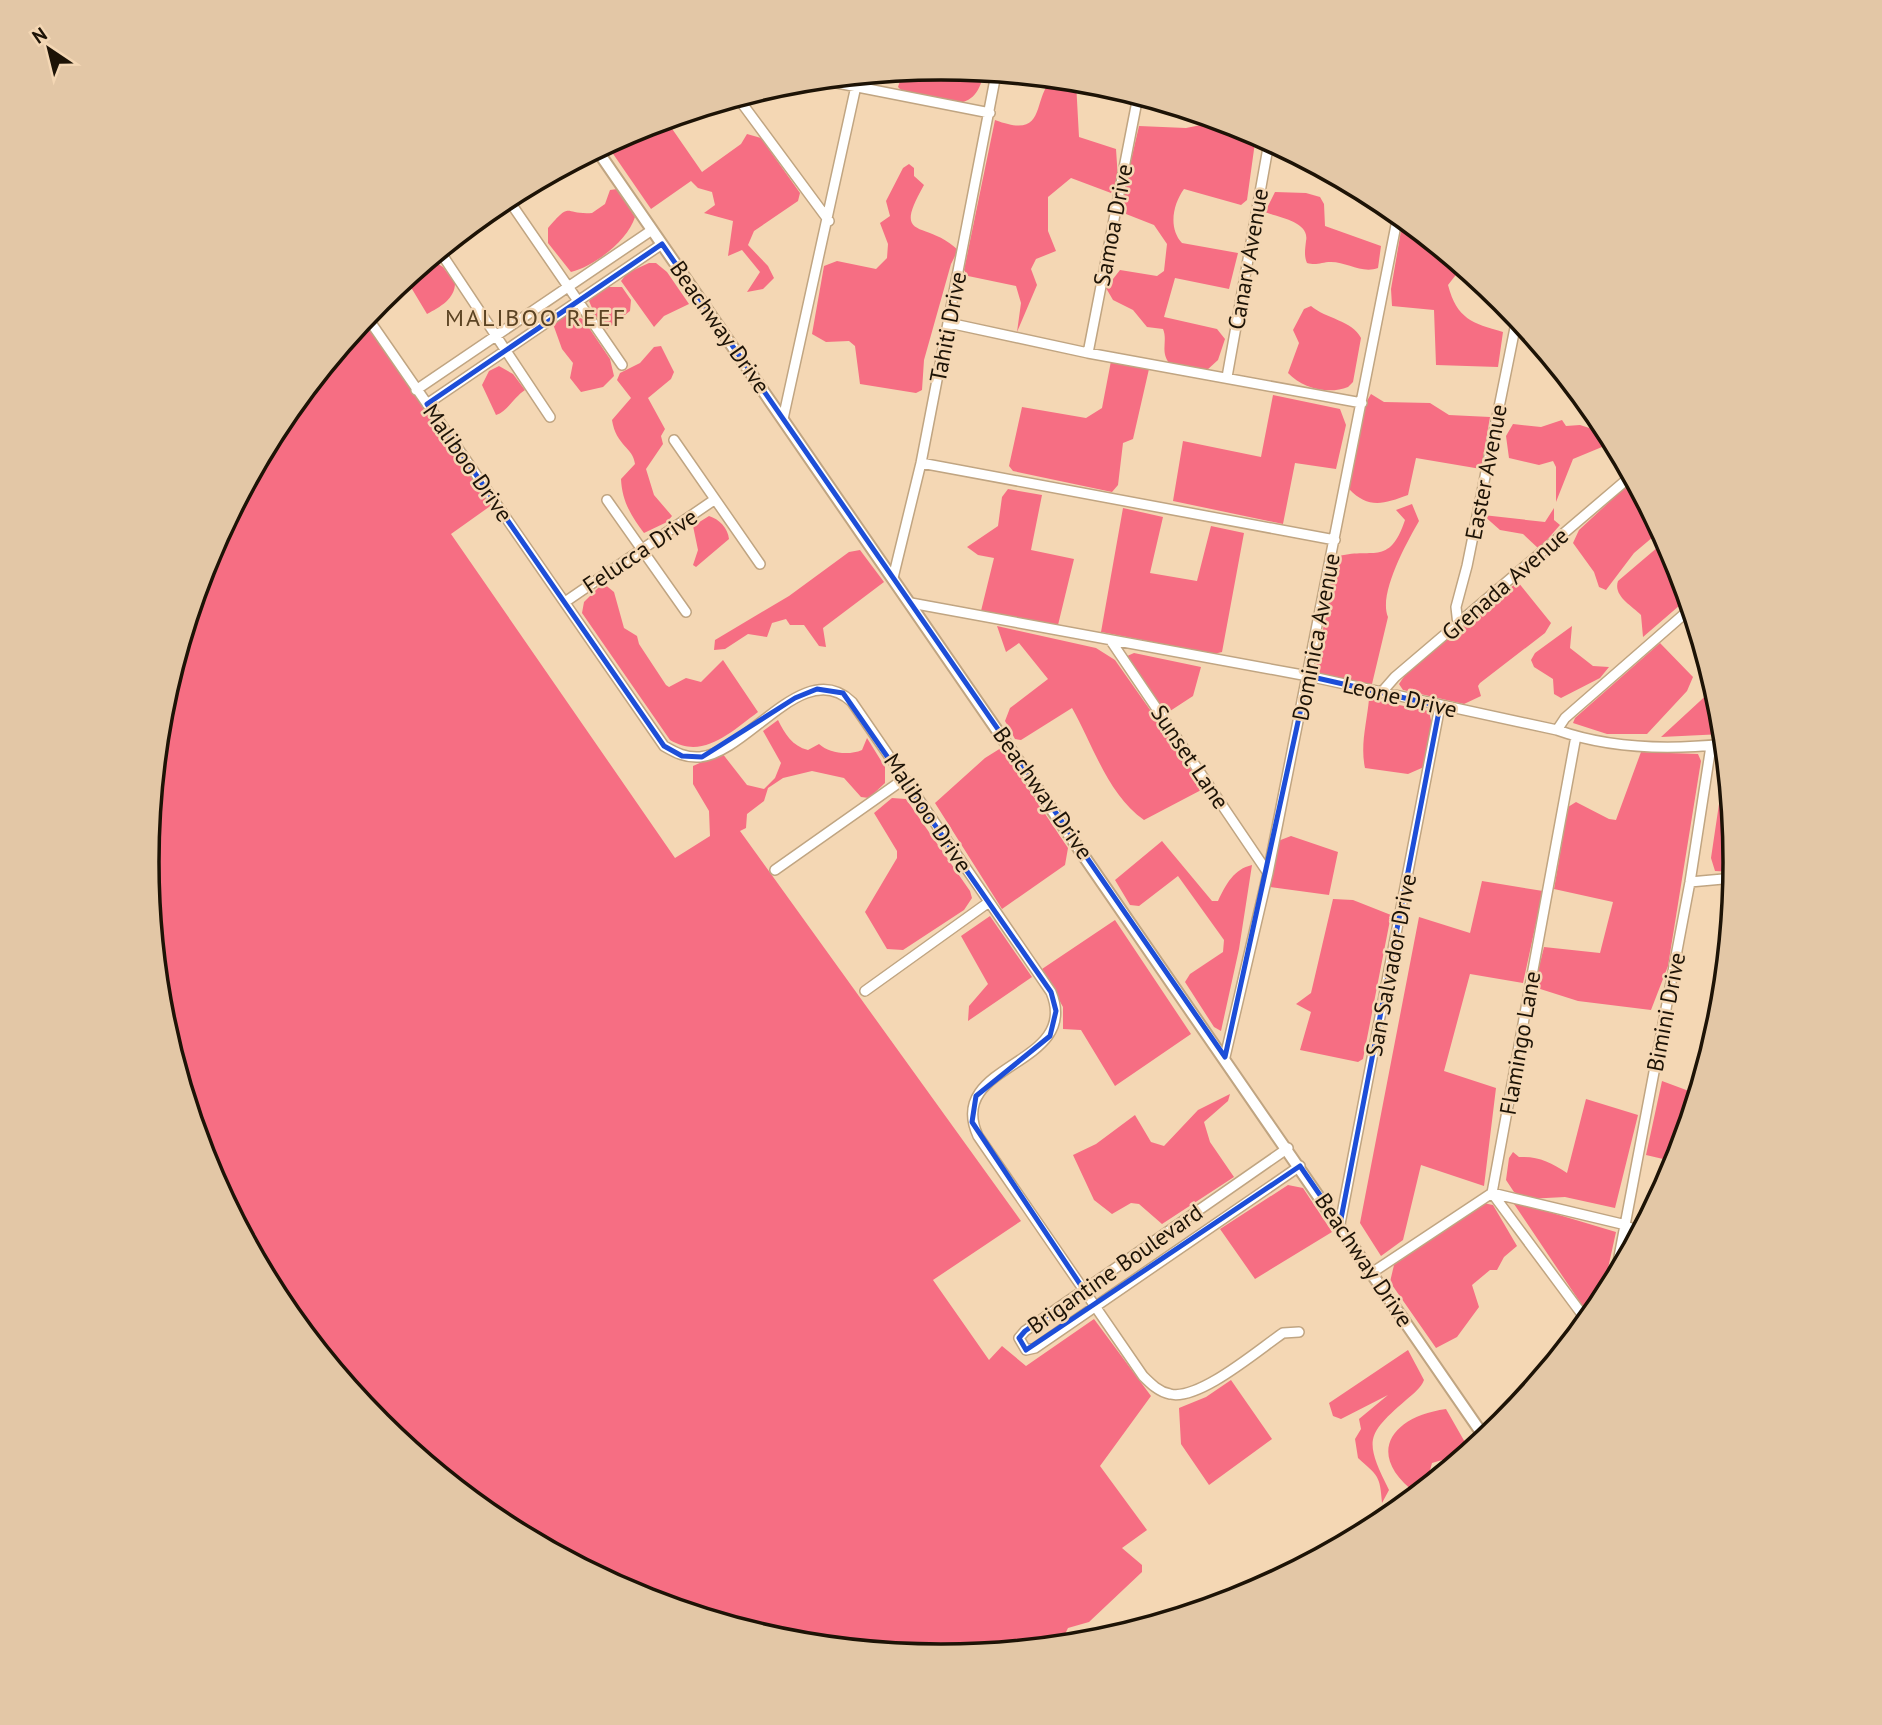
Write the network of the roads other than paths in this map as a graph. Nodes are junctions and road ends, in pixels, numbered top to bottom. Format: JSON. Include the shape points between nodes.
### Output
{"nodes":[{"id":1,"x":995,"y":82,"type":"edge"},
{"id":2,"x":856,"y":86,"type":"joint"},
{"id":3,"x":1136,"y":105,"type":"edge"},
{"id":4,"x":744,"y":106,"type":"edge"},
{"id":5,"x":990,"y":113,"type":"junction"},
{"id":6,"x":1267,"y":152,"type":"edge"},
{"id":7,"x":602,"y":158,"type":"edge"},
{"id":8,"x":514,"y":208,"type":"edge"},
{"id":9,"x":829,"y":221,"type":"junction"},
{"id":10,"x":1396,"y":227,"type":"edge"},
{"id":11,"x":652,"y":230,"type":"junction"},
{"id":12,"x":662,"y":244,"type":"junction"},
{"id":13,"x":445,"y":259,"type":"edge"},
{"id":14,"x":567,"y":287,"type":"junction"},
{"id":15,"x":577,"y":301,"type":"junction"},
{"id":16,"x":949,"y":323,"type":"junction"},
{"id":17,"x":373,"y":326,"type":"edge"},
{"id":18,"x":1514,"y":331,"type":"edge"},
{"id":19,"x":496,"y":336,"type":"junction"},
{"id":20,"x":506,"y":351,"type":"junction"},
{"id":21,"x":1088,"y":353,"type":"junction"},
{"id":22,"x":622,"y":365,"type":"dead end"},
{"id":23,"x":1227,"y":377,"type":"junction"},
{"id":24,"x":416,"y":390,"type":"junction"},
{"id":25,"x":1362,"y":403,"type":"junction"},
{"id":26,"x":427,"y":404,"type":"junction"},
{"id":27,"x":550,"y":417,"type":"dead end"},
{"id":28,"x":783,"y":419,"type":"junction"},
{"id":29,"x":674,"y":440,"type":"dead end"},
{"id":30,"x":921,"y":463,"type":"junction"},
{"id":31,"x":1624,"y":482,"type":"edge"},
{"id":32,"x":607,"y":500,"type":"dead end"},
{"id":33,"x":715,"y":500,"type":"junction"},
{"id":34,"x":1335,"y":540,"type":"junction"},
{"id":35,"x":644,"y":551,"type":"junction"},
{"id":36,"x":760,"y":564,"type":"dead end"},
{"id":37,"x":892,"y":578,"type":"junction"},
{"id":38,"x":565,"y":603,"type":"junction"},
{"id":39,"x":911,"y":603,"type":"junction"},
{"id":40,"x":686,"y":611,"type":"dead end"},
{"id":41,"x":1682,"y":616,"type":"edge"},
{"id":42,"x":1458,"y":625,"type":"junction"},
{"id":43,"x":1111,"y":641,"type":"junction"},
{"id":44,"x":1308,"y":676,"type":"junction"},
{"id":45,"x":1381,"y":693,"type":"junction"},
{"id":46,"x":1440,"y":706,"type":"junction"},
{"id":47,"x":1557,"y":730,"type":"junction"},
{"id":48,"x":1576,"y":736,"type":"junction"},
{"id":49,"x":1711,"y":746,"type":"joint"},
{"id":50,"x":904,"y":779,"type":"junction"},
{"id":51,"x":775,"y":870,"type":"dead end"},
{"id":52,"x":1268,"y":873,"type":"junction"},
{"id":53,"x":1722,"y":879,"type":"edge"},
{"id":54,"x":1690,"y":882,"type":"junction"},
{"id":55,"x":989,"y":902,"type":"junction"},
{"id":56,"x":865,"y":991,"type":"dead end"},
{"id":57,"x":1225,"y":1057,"type":"junction"},
{"id":58,"x":1288,"y":1148,"type":"junction"},
{"id":59,"x":1300,"y":1166,"type":"junction"},
{"id":60,"x":1492,"y":1193,"type":"junction"},
{"id":61,"x":1340,"y":1224,"type":"junction"},
{"id":62,"x":1626,"y":1224,"type":"junction"},
{"id":63,"x":1632,"y":1228,"type":"edge"},
{"id":64,"x":1621,"y":1248,"type":"edge"},
{"id":65,"x":1373,"y":1272,"type":"junction"},
{"id":66,"x":1084,"y":1290,"type":"junction"},
{"id":67,"x":1096,"y":1307,"type":"junction"},
{"id":68,"x":1580,"y":1312,"type":"edge"},
{"id":69,"x":1299,"y":1332,"type":"dead end"},
{"id":70,"x":1479,"y":1429,"type":"edge"}],
"edges":[{"from":1,"to":5,"type":"street","name":"Tahiti Drive"},
{"from":2,"to":5,"type":"street"},
{"from":2,"to":9,"type":"street"},
{"from":3,"to":21,"type":"street","name":"Samoa Drive"},
{"from":4,"to":9,"type":"street"},
{"from":5,"to":16,"type":"street","name":"Tahiti Drive"},
{"from":6,"to":23,"type":"street","name":"Canary Avenue"},
{"from":7,"to":11,"type":"street","name":"Beachway Drive"},
{"from":8,"to":14,"type":"street"},
{"from":9,"to":28,"type":"street"},
{"from":10,"to":25,"type":"street","name":"Dominica Avenue"},
{"from":11,"to":12,"type":"street","name":"Beachway Drive"},
{"from":11,"to":14,"type":"street"},
{"from":12,"to":15,"type":"street"},
{"from":12,"to":28,"type":"street","name":"Beachway Drive"},
{"from":13,"to":19,"type":"street"},
{"from":14,"to":15,"type":"street"},
{"from":14,"to":19,"type":"street"},
{"from":15,"to":20,"type":"street"},
{"from":15,"to":22,"type":"street"},
{"from":16,"to":21,"type":"street"},
{"from":16,"to":30,"type":"street","name":"Tahiti Drive"},
{"from":17,"to":24,"type":"street","name":"Maliboo Drive"},
{"from":18,"to":42,"type":"street","name":"Easter Avenue","via":[[1455,607]]},
{"from":19,"to":20,"type":"street"},
{"from":19,"to":24,"type":"street"},
{"from":20,"to":26,"type":"street"},
{"from":20,"to":27,"type":"street"},
{"from":21,"to":23,"type":"street"},
{"from":23,"to":25,"type":"street"},
{"from":24,"to":26,"type":"street","name":"Maliboo Drive"},
{"from":25,"to":34,"type":"street","name":"Dominica Avenue"},
{"from":26,"to":38,"type":"street","name":"Maliboo Drive"},
{"from":28,"to":37,"type":"street","name":"Beachway Drive"},
{"from":29,"to":33,"type":"street"},
{"from":30,"to":34,"type":"street"},
{"from":30,"to":37,"type":"street","name":"Tahiti Drive"},
{"from":31,"to":42,"type":"street","name":"Grenada Avenue"},
{"from":32,"to":35,"type":"street"},
{"from":33,"to":35,"type":"street","name":"Felucca Drive"},
{"from":33,"to":36,"type":"street"},
{"from":34,"to":44,"type":"street","name":"Dominica Avenue"},
{"from":35,"to":38,"type":"street","name":"Felucca Drive"},
{"from":35,"to":40,"type":"street"},
{"from":37,"to":39,"type":"street","name":"Beachway Drive"},
{"from":38,"to":50,"type":"street","name":"Maliboo Drive","via":[[664,746],[682,756],[702,757],[725,747],[795,698],[830,688],[852,702]]},
{"from":39,"to":43,"type":"street","name":"Leone Drive"},
{"from":39,"to":57,"type":"street","name":"Beachway Drive"},
{"from":41,"to":47,"type":"street"},
{"from":42,"to":45,"type":"street","name":"Grenada Avenue"},
{"from":43,"to":44,"type":"street","name":"Leone Drive"},
{"from":43,"to":52,"type":"street","name":"Sunset Lane"},
{"from":44,"to":45,"type":"street","name":"Leone Drive"},
{"from":44,"to":52,"type":"street","name":"Dominica Avenue"},
{"from":45,"to":46,"type":"street","name":"Leone Drive"},
{"from":46,"to":47,"type":"street","name":"Leone Drive"},
{"from":46,"to":61,"type":"street","name":"San Salvador Drive"},
{"from":47,"to":48,"type":"street","name":"Leone Drive"},
{"from":48,"to":49,"type":"street","name":"Leone Drive","via":[[1653,749]]},
{"from":48,"to":60,"type":"street","name":"Flamingo Lane"},
{"from":49,"to":54,"type":"street","name":"Bimini Drive"},
{"from":50,"to":51,"type":"street"},
{"from":50,"to":55,"type":"street","name":"Maliboo Drive"},
{"from":52,"to":57,"type":"street","name":"Dominica Avenue"},
{"from":53,"to":54,"type":"street"},
{"from":54,"to":62,"type":"street","name":"Bimini Drive"},
{"from":55,"to":56,"type":"street"},
{"from":55,"to":66,"type":"street","name":"Maliboo Drive","via":[[1051,992],[1056,1012],[1050,1036],[990,1080],[976,1096],[972,1122]]},
{"from":57,"to":58,"type":"street","name":"Beachway Drive"},
{"from":58,"to":59,"type":"street","name":"Beachway Drive"},
{"from":58,"to":66,"type":"street","name":"Brigantine Boulevard"},
{"from":59,"to":61,"type":"street","name":"Beachway Drive"},
{"from":59,"to":67,"type":"street","name":"Brigantine Boulevard"},
{"from":60,"to":62,"type":"street"},
{"from":60,"to":65,"type":"street"},
{"from":60,"to":68,"type":"street"},
{"from":61,"to":65,"type":"street","name":"Beachway Drive"},
{"from":62,"to":63,"type":"street"},
{"from":62,"to":64,"type":"street","name":"Bimini Drive"},
{"from":65,"to":70,"type":"street","name":"Beachway Drive"},
{"from":66,"to":67,"type":"street","name":"Maliboo Drive"},
{"from":66,"to":67,"type":"street","name":"Brigantine Boulevard","via":[[1025,1331],[1019,1338],[1026,1350]]},
{"from":67,"to":69,"type":"street","name":"Maliboo Drive","via":[[1143,1376],[1169,1394],[1203,1388],[1283,1333]]}]}
